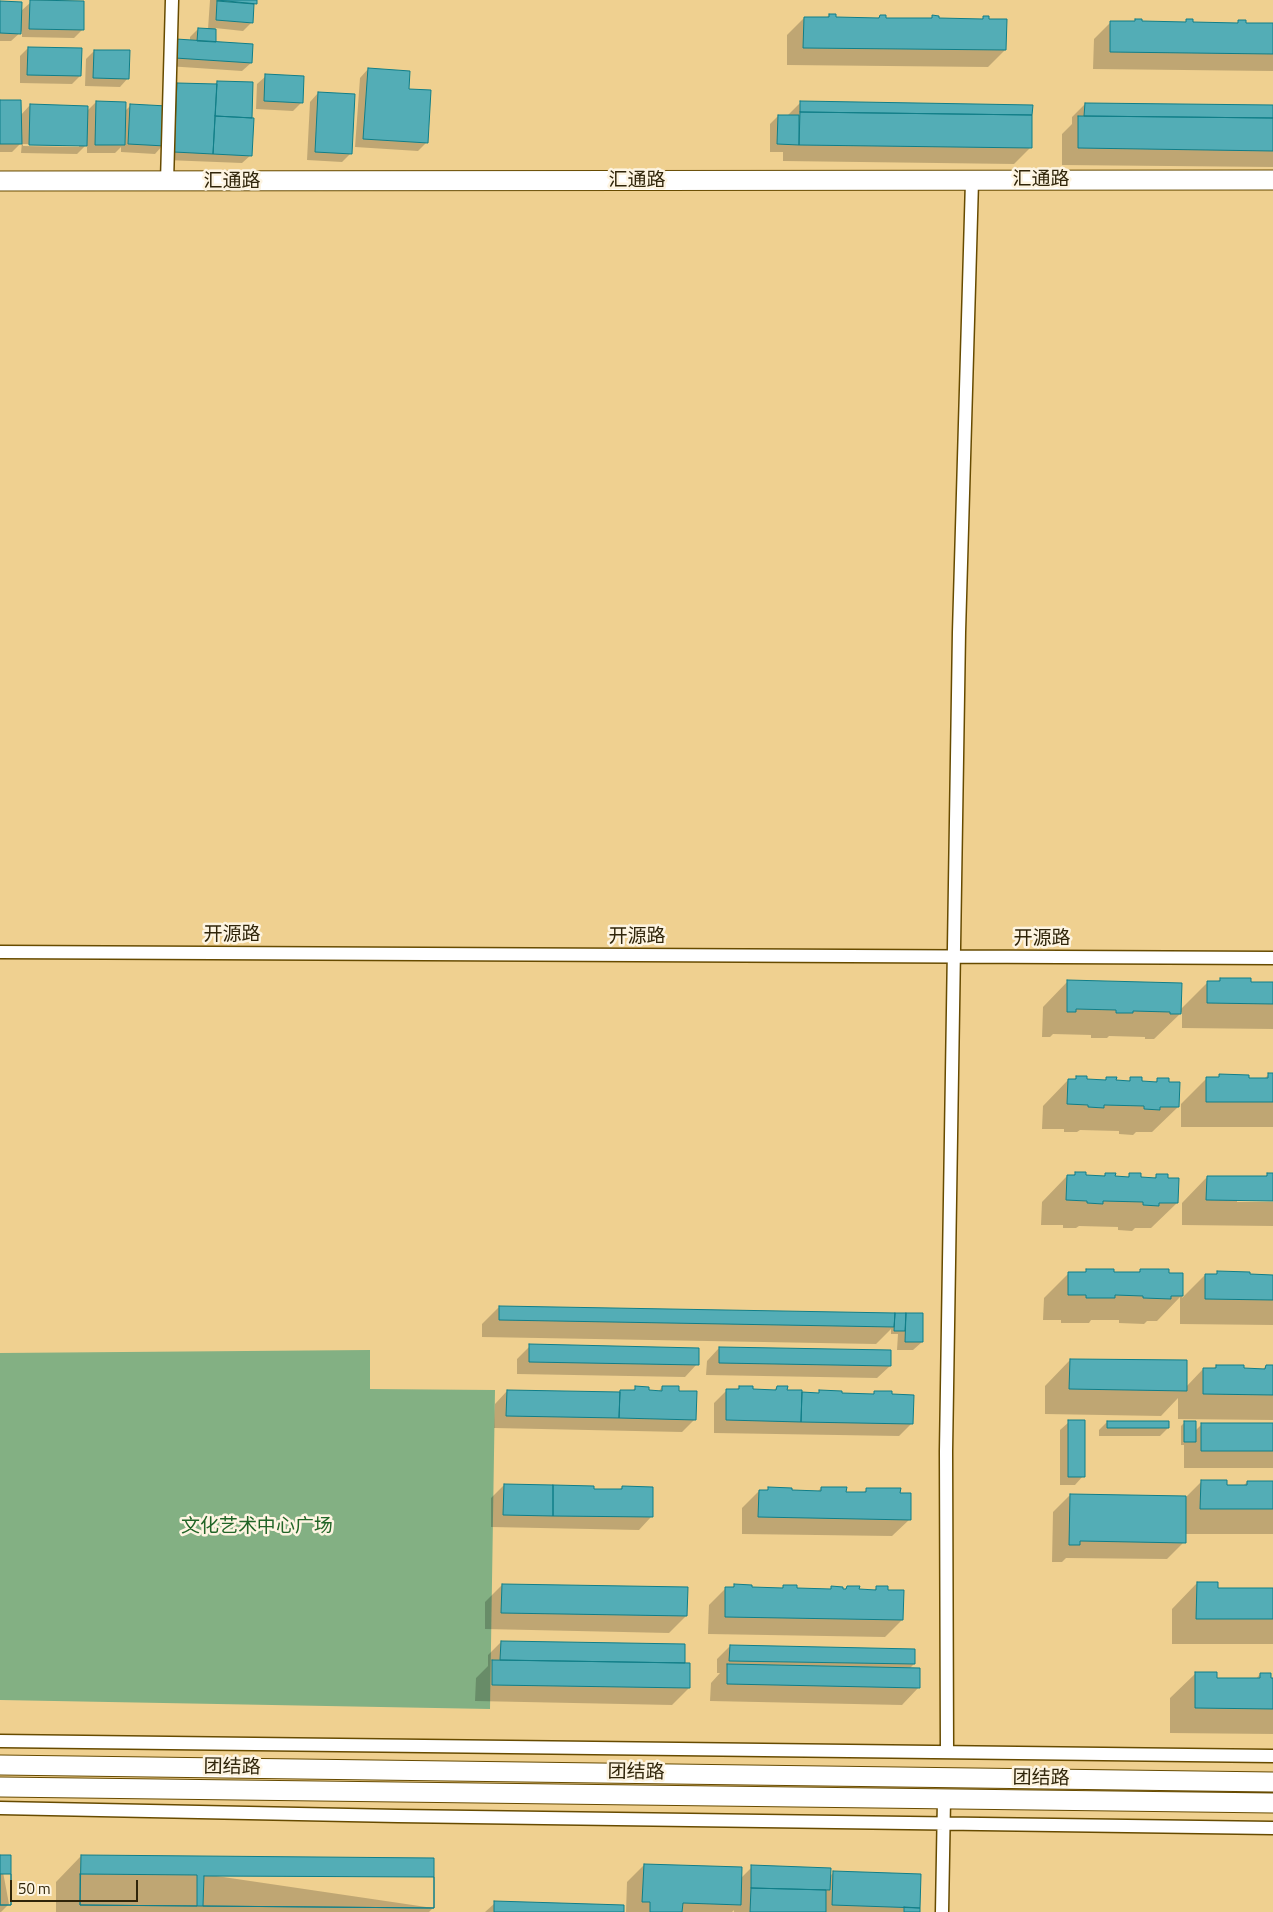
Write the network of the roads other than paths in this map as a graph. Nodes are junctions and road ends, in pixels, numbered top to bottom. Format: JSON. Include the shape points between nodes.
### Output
{"nodes":[{"id":1,"x":172,"y":0,"type":"edge"},
{"id":2,"x":1273,"y":180,"type":"edge"},
{"id":3,"x":0,"y":181,"type":"edge"},
{"id":4,"x":972,"y":181,"type":"junction"},
{"id":5,"x":167,"y":182,"type":"junction"},
{"id":6,"x":0,"y":952,"type":"edge"},
{"id":7,"x":954,"y":957,"type":"junction"},
{"id":8,"x":1273,"y":958,"type":"edge"},
{"id":9,"x":0,"y":1741,"type":"edge"},
{"id":10,"x":947,"y":1752,"type":"junction"},
{"id":11,"x":1273,"y":1756,"type":"edge"},
{"id":12,"x":0,"y":1765,"type":"edge"},
{"id":13,"x":1273,"y":1782,"type":"edge"},
{"id":14,"x":0,"y":1787,"type":"edge"},
{"id":15,"x":944,"y":1799,"type":"junction"},
{"id":16,"x":1273,"y":1803,"type":"edge"},
{"id":17,"x":0,"y":1808,"type":"edge"},
{"id":18,"x":943,"y":1824,"type":"junction"},
{"id":19,"x":1273,"y":1828,"type":"edge"},
{"id":20,"x":942,"y":1912,"type":"edge"}],
"edges":[{"from":1,"to":5,"type":"street"},
{"from":2,"to":4,"type":"main road","name":"汇通路"},
{"from":3,"to":5,"type":"main road","name":"汇通路"},
{"from":4,"to":5,"type":"main road","name":"汇通路"},
{"from":4,"to":7,"type":"street"},
{"from":6,"to":7,"type":"street","name":"开源路"},
{"from":7,"to":8,"type":"street","name":"开源路"},
{"from":7,"to":10,"type":"street","via":[[946,1451]]},
{"from":9,"to":10,"type":"street"},
{"from":10,"to":11,"type":"street"},
{"from":12,"to":13,"type":"main road","name":"团结路"},
{"from":14,"to":15,"type":"main road","name":"团结路"},
{"from":15,"to":16,"type":"main road","name":"团结路"},
{"from":15,"to":18,"type":"street"},
{"from":17,"to":18,"type":"street"},
{"from":18,"to":19,"type":"street"},
{"from":18,"to":20,"type":"street"}]}
